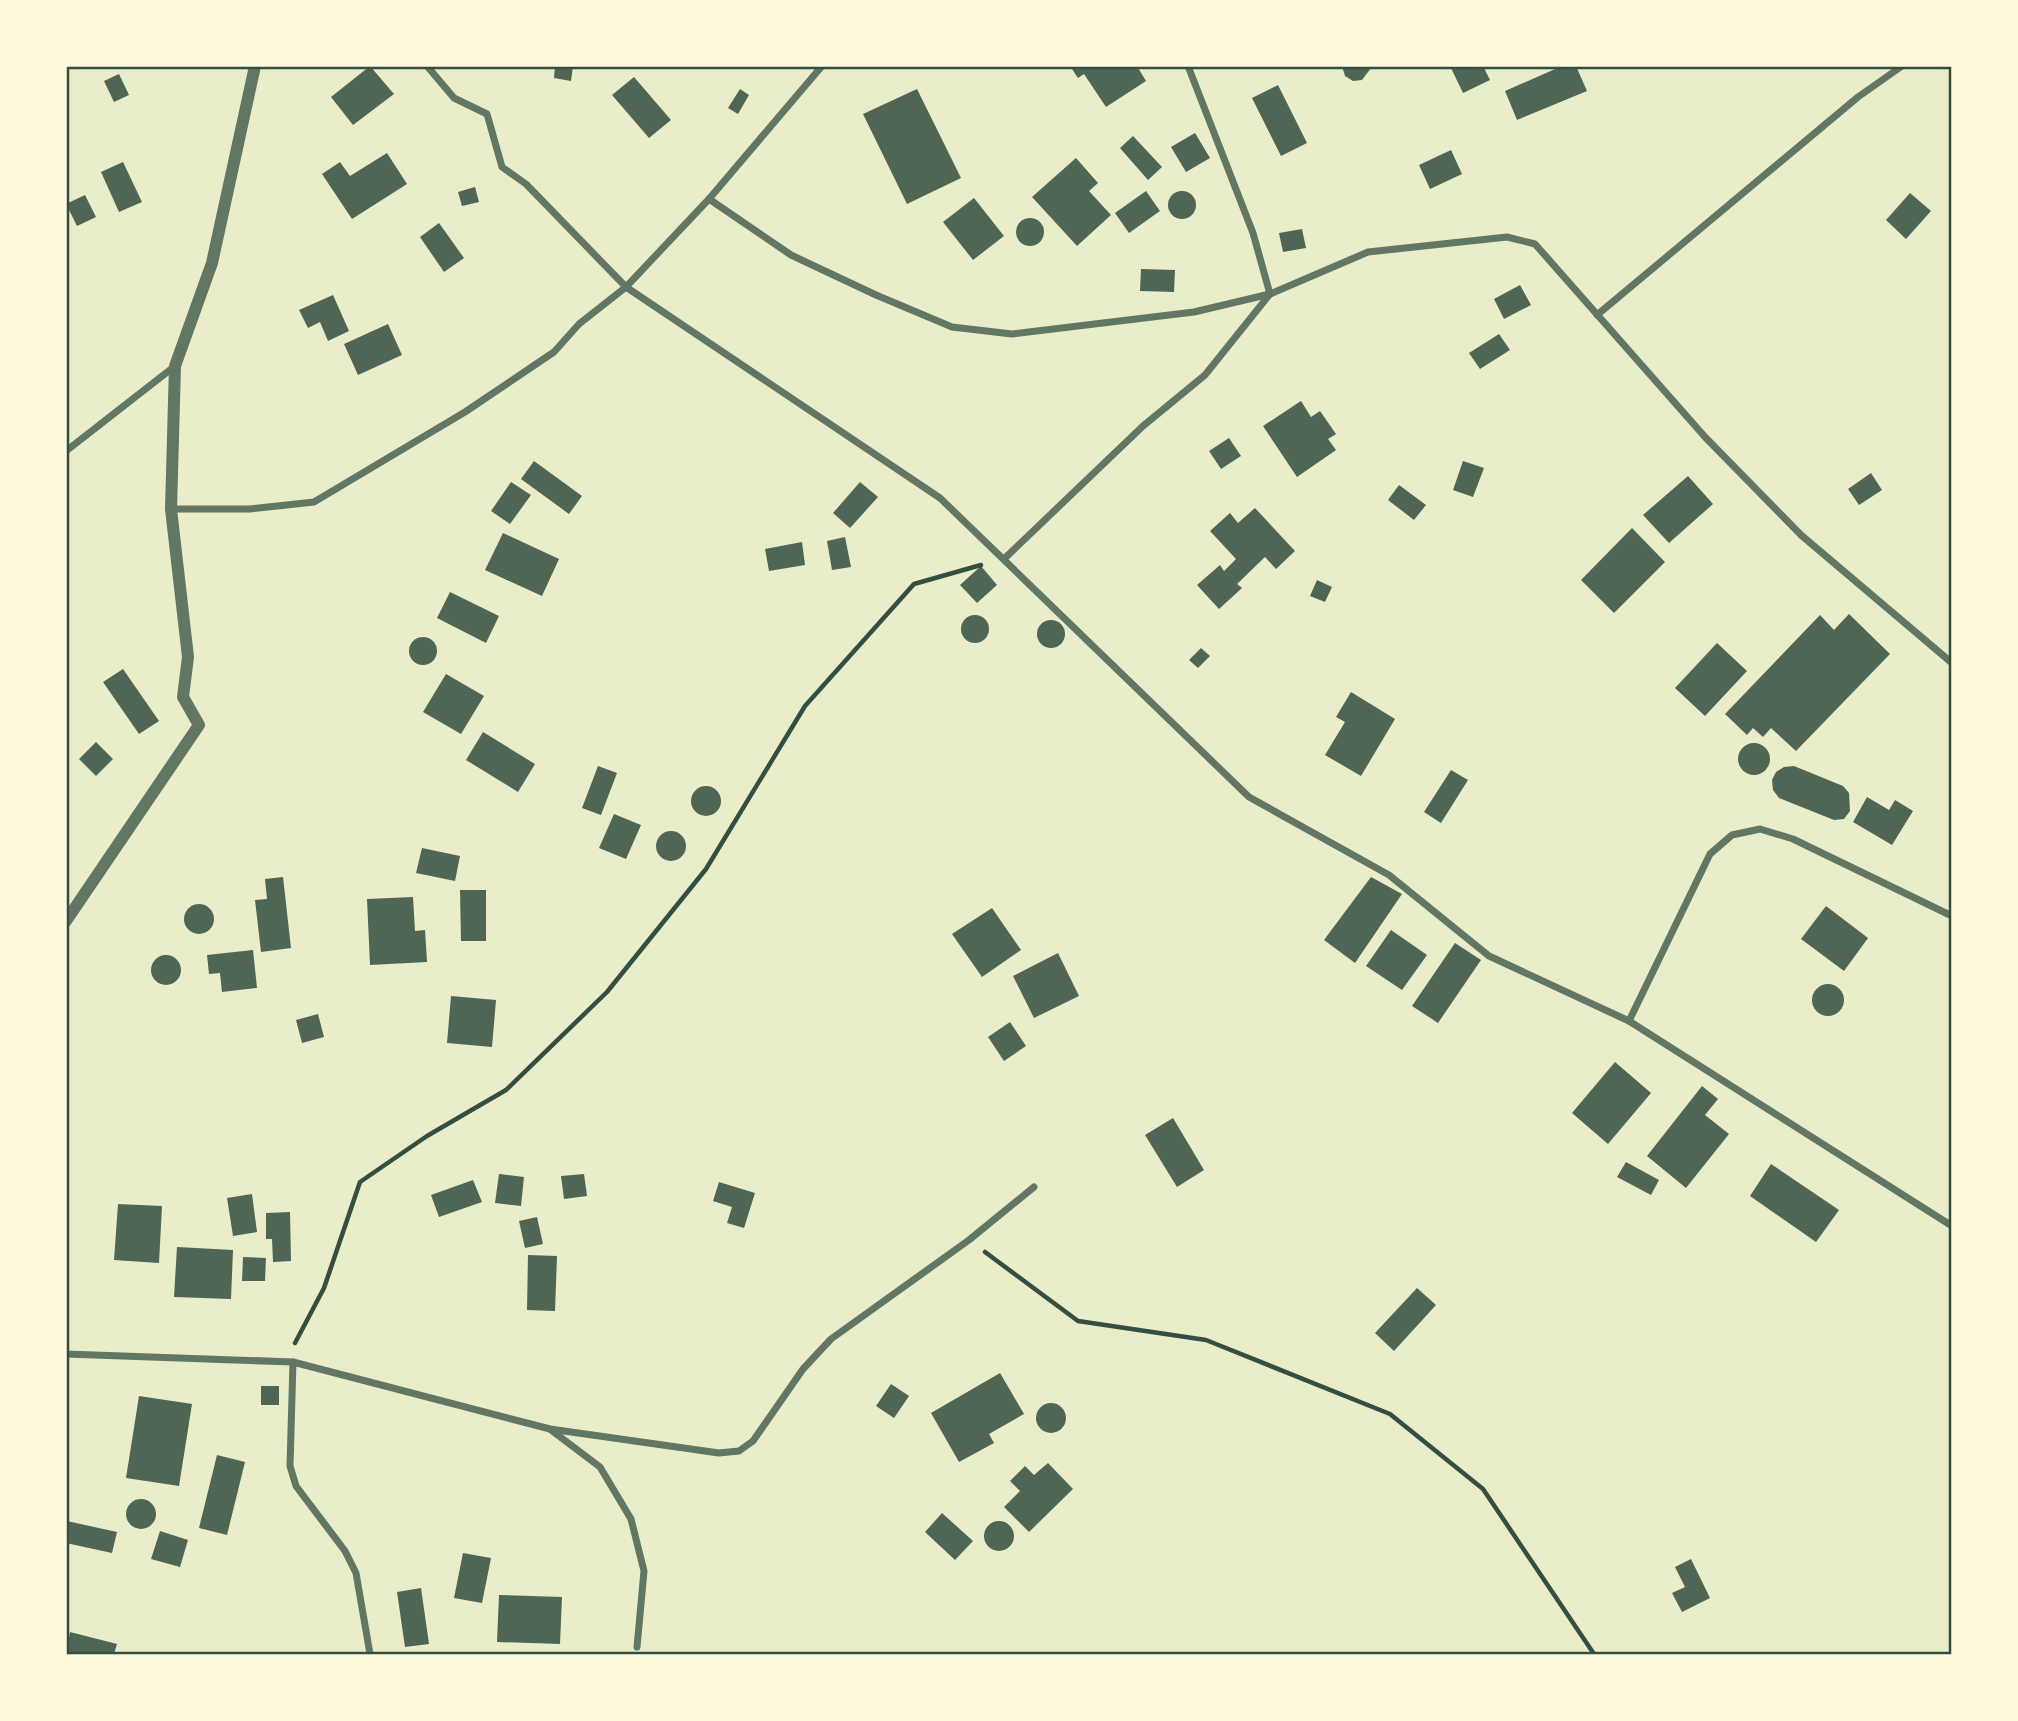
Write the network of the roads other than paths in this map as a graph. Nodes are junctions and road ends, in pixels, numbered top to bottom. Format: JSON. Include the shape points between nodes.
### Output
{"nodes":[{"id":1,"x":255,"y":66,"type":"edge"},
{"id":2,"x":427,"y":66,"type":"edge"},
{"id":3,"x":822,"y":66,"type":"edge"},
{"id":4,"x":1188,"y":66,"type":"edge"},
{"id":5,"x":1902,"y":66,"type":"edge"},
{"id":6,"x":709,"y":199,"type":"junction"},
{"id":7,"x":626,"y":287,"type":"junction"},
{"id":8,"x":1270,"y":294,"type":"junction"},
{"id":9,"x":1597,"y":315,"type":"junction"},
{"id":10,"x":175,"y":366,"type":"junction"},
{"id":11,"x":66,"y":451,"type":"edge"},
{"id":12,"x":171,"y":509,"type":"junction"},
{"id":13,"x":1006,"y":558,"type":"junction"},
{"id":14,"x":1951,"y":663,"type":"edge"},
{"id":15,"x":1951,"y":916,"type":"edge"},
{"id":16,"x":66,"y":921,"type":"edge"},
{"id":17,"x":1629,"y":1021,"type":"junction"},
{"id":18,"x":1034,"y":1187,"type":"dead end"},
{"id":19,"x":1951,"y":1226,"type":"edge"},
{"id":20,"x":66,"y":1354,"type":"edge"},
{"id":21,"x":293,"y":1362,"type":"junction"},
{"id":22,"x":550,"y":1429,"type":"junction"},
{"id":23,"x":637,"y":1647,"type":"dead end"},
{"id":24,"x":370,"y":1654,"type":"edge"}],
"edges":[{"from":1,"to":10,"type":"street","via":[[212,263]]},
{"from":2,"to":7,"type":"street","via":[[454,98],[487,114],[502,167],[527,184]]},
{"from":3,"to":6,"type":"street"},
{"from":4,"to":8,"type":"street","via":[[1253,233]]},
{"from":5,"to":9,"type":"street","via":[[1858,97]]},
{"from":6,"to":7,"type":"street"},
{"from":6,"to":8,"type":"street","via":[[791,254],[952,327],[1012,334],[1194,312]]},
{"from":7,"to":12,"type":"street","via":[[579,324],[554,352],[465,412],[314,502],[250,509]]},
{"from":7,"to":13,"type":"street","via":[[940,498]]},
{"from":8,"to":9,"type":"street","via":[[1368,252],[1507,237],[1535,244]]},
{"from":8,"to":13,"type":"street","via":[[1205,375],[1143,426]]},
{"from":9,"to":14,"type":"street","via":[[1705,437],[1801,534]]},
{"from":10,"to":11,"type":"street"},
{"from":10,"to":12,"type":"street"},
{"from":12,"to":16,"type":"street","via":[[188,657],[183,697],[199,725]]},
{"from":13,"to":17,"type":"street","via":[[1249,797],[1389,874],[1489,956]]},
{"from":15,"to":17,"type":"street","via":[[1793,839],[1760,829],[1732,835],[1710,854]]},
{"from":17,"to":19,"type":"street"},
{"from":18,"to":22,"type":"street","via":[[817,1350],[759,1434],[739,1451],[719,1453]]},
{"from":20,"to":21,"type":"street"},
{"from":21,"to":22,"type":"street"},
{"from":21,"to":24,"type":"street","via":[[290,1466],[296,1486],[345,1550],[356,1573]]},
{"from":22,"to":23,"type":"street","via":[[600,1467],[631,1519],[643,1571]]}]}
